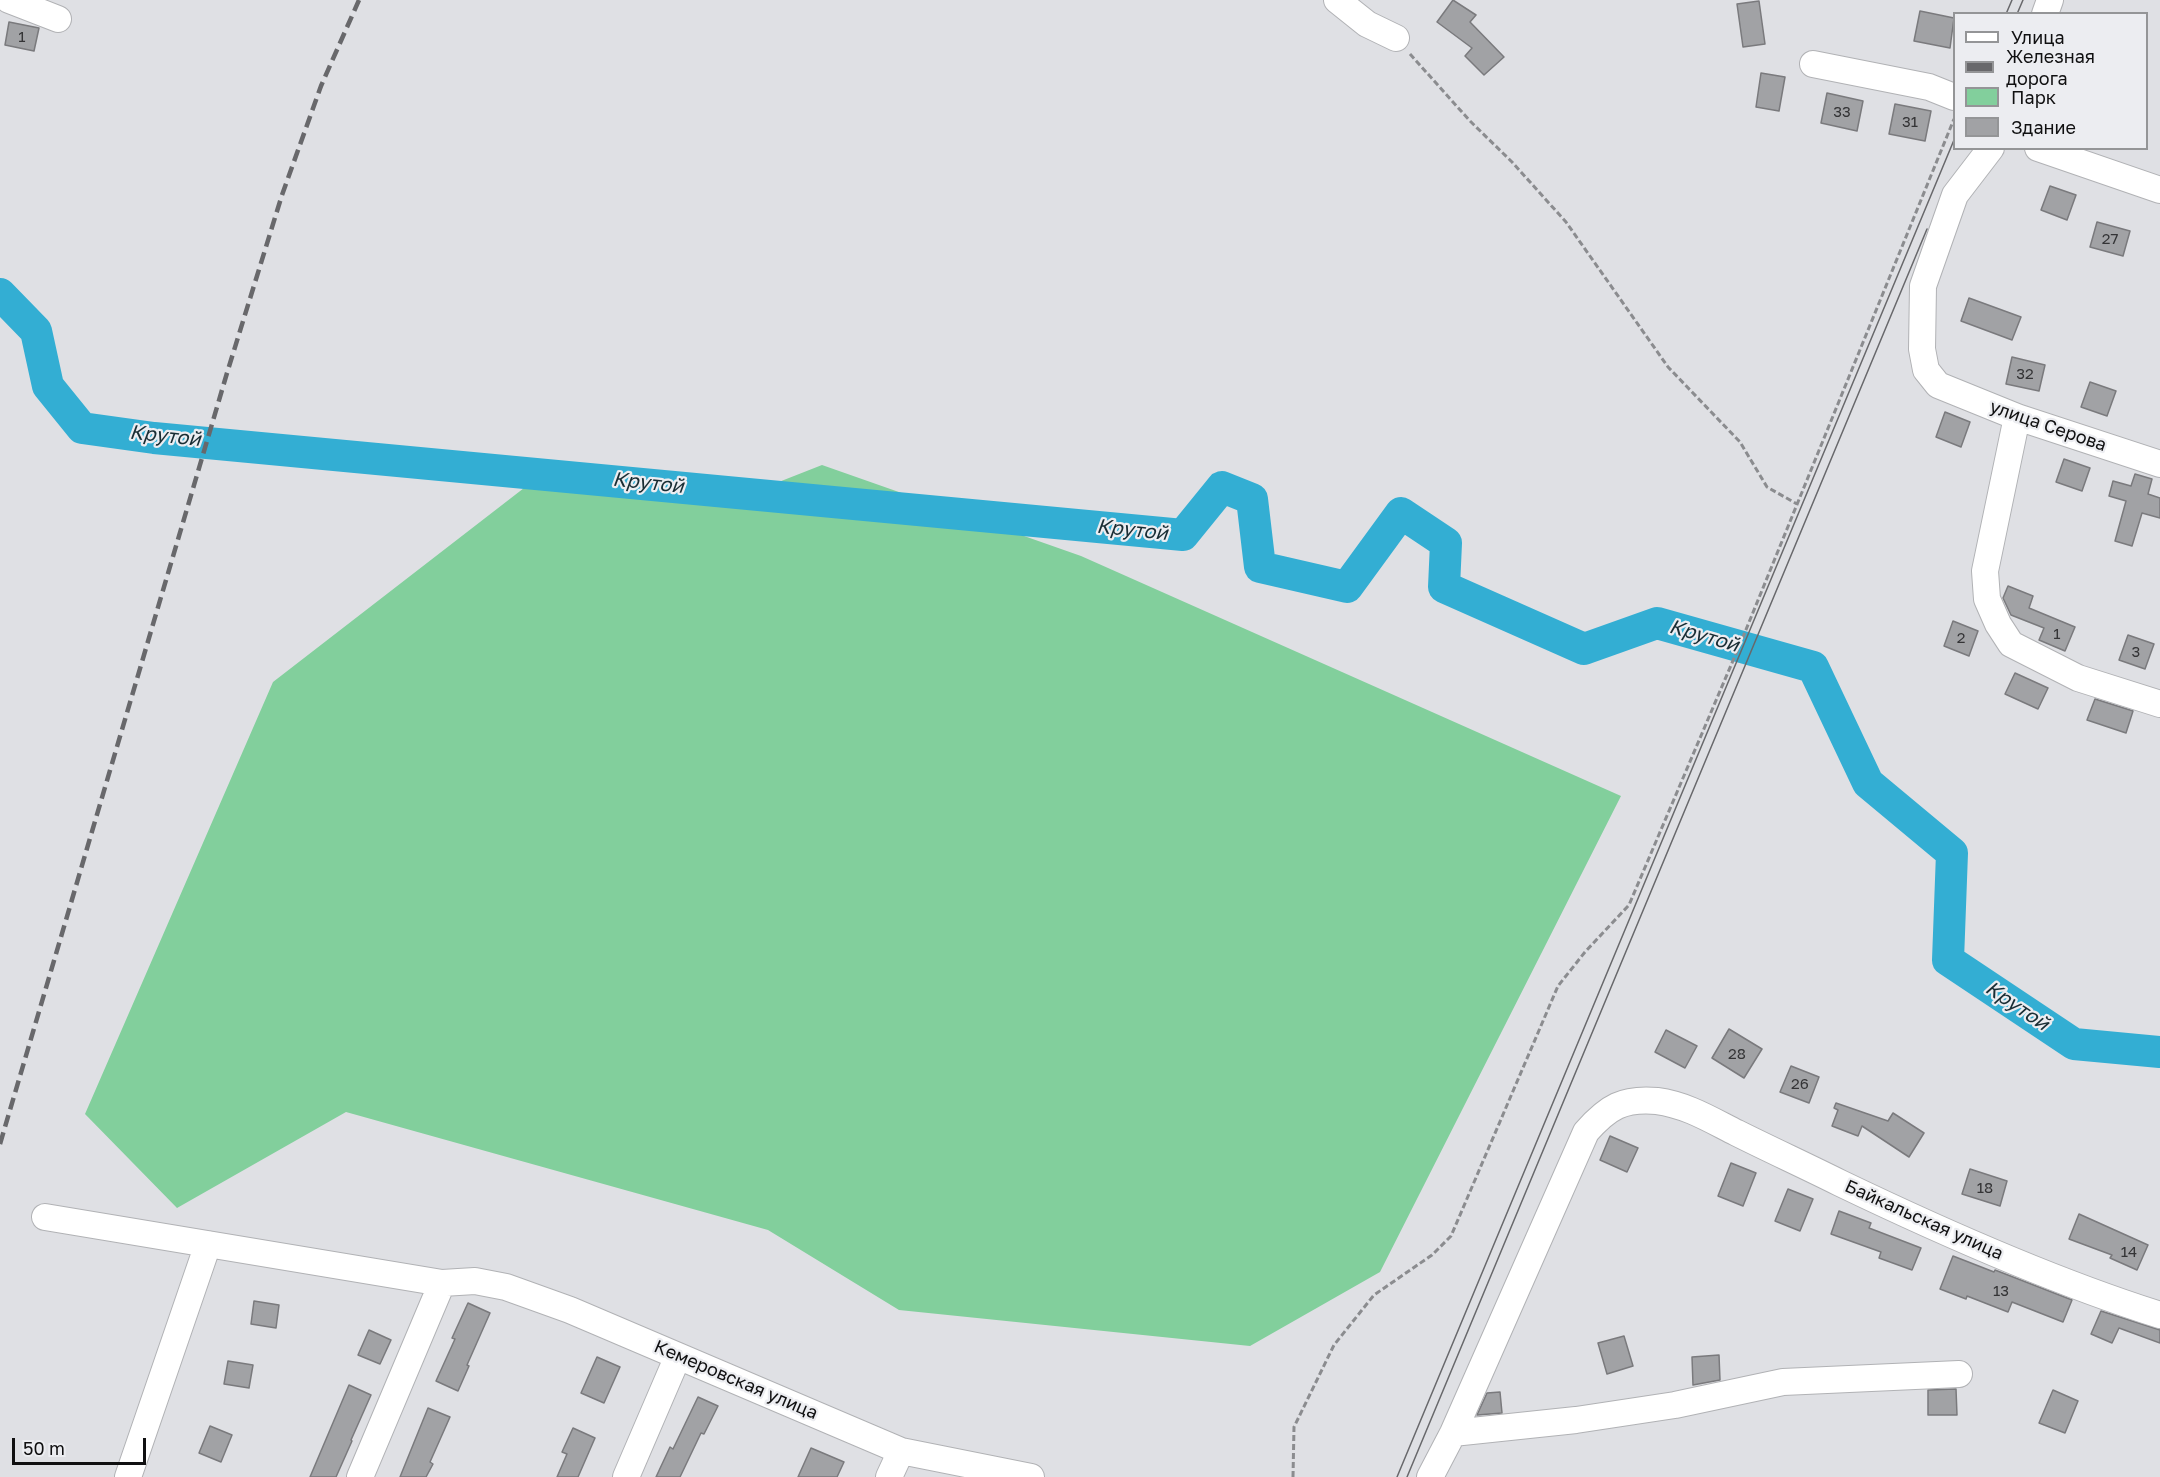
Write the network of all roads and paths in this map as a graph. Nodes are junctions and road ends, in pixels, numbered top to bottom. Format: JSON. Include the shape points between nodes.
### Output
{"nodes":[{"id":1,"x":9,"y":0,"type":"edge"},
{"id":2,"x":1337,"y":0,"type":"edge"},
{"id":3,"x":58,"y":19,"type":"dead end"},
{"id":4,"x":1396,"y":38,"type":"joint"},
{"id":5,"x":1813,"y":64,"type":"dead end"},
{"id":6,"x":1953,"y":97,"type":"edge"},
{"id":7,"x":1953,"y":121,"type":"edge"},
{"id":8,"x":1989,"y":150,"type":"edge"},
{"id":9,"x":2044,"y":150,"type":"edge"},
{"id":10,"x":2160,"y":190,"type":"edge"},
{"id":11,"x":2018,"y":417,"type":"junction"},
{"id":12,"x":2160,"y":464,"type":"edge"},
{"id":13,"x":1797,"y":504,"type":"junction"},
{"id":14,"x":2160,"y":704,"type":"edge"},
{"id":15,"x":45,"y":1217,"type":"dead end"},
{"id":16,"x":208,"y":1244,"type":"junction"},
{"id":17,"x":442,"y":1283,"type":"junction"},
{"id":18,"x":2160,"y":1315,"type":"edge"},
{"id":19,"x":678,"y":1356,"type":"junction"},
{"id":20,"x":1959,"y":1374,"type":"dead end"},
{"id":21,"x":1453,"y":1433,"type":"junction"},
{"id":22,"x":901,"y":1451,"type":"junction"},
{"id":23,"x":128,"y":1477,"type":"edge"},
{"id":24,"x":360,"y":1477,"type":"edge"},
{"id":25,"x":626,"y":1477,"type":"edge"},
{"id":26,"x":890,"y":1477,"type":"edge"},
{"id":27,"x":1031,"y":1477,"type":"edge"},
{"id":28,"x":1293,"y":1477,"type":"edge"},
{"id":29,"x":1430,"y":1477,"type":"edge"}],
"edges":[{"from":1,"to":3,"type":"street"},
{"from":2,"to":4,"type":"street","via":[[1367,24]]},
{"from":4,"to":13,"type":"path","via":[[1566,222],[1668,367],[1740,442],[1767,487]]},
{"from":5,"to":6,"type":"street","via":[[1929,87]]},
{"from":7,"to":13,"type":"path"},
{"from":8,"to":11,"type":"street","name":"улица Серова","via":[[1955,195],[1923,286],[1922,349],[1926,370],[1938,386]]},
{"from":9,"to":10,"type":"street"},
{"from":11,"to":12,"type":"street","name":"улица Серова"},
{"from":11,"to":14,"type":"street","via":[[1985,571],[1987,599],[1998,624],[2011,644],[2078,678]]},
{"from":13,"to":28,"type":"path","via":[[1629,905],[1558,986],[1451,1236],[1432,1255],[1374,1295],[1334,1345],[1294,1427]]},
{"from":15,"to":16,"type":"street","name":"Кемеровская улица"},
{"from":16,"to":17,"type":"street","name":"Кемеровская улица"},
{"from":16,"to":23,"type":"street"},
{"from":17,"to":19,"type":"street","name":"Кемеровская улица","via":[[475,1281],[506,1287]]},
{"from":17,"to":24,"type":"street"},
{"from":18,"to":21,"type":"street","name":"Байкальская улица","via":[[2112,1300],[1920,1221],[1694,1110],[1657,1101],[1629,1102],[1603,1113],[1586,1132]]},
{"from":19,"to":22,"type":"street","name":"Кемеровская улица"},
{"from":19,"to":25,"type":"street"},
{"from":20,"to":21,"type":"street","via":[[1783,1382],[1675,1405]]},
{"from":21,"to":29,"type":"street","name":"Байкальская улица"},
{"from":22,"to":26,"type":"street"},
{"from":22,"to":27,"type":"street","name":"Кемеровская улица"}]}
